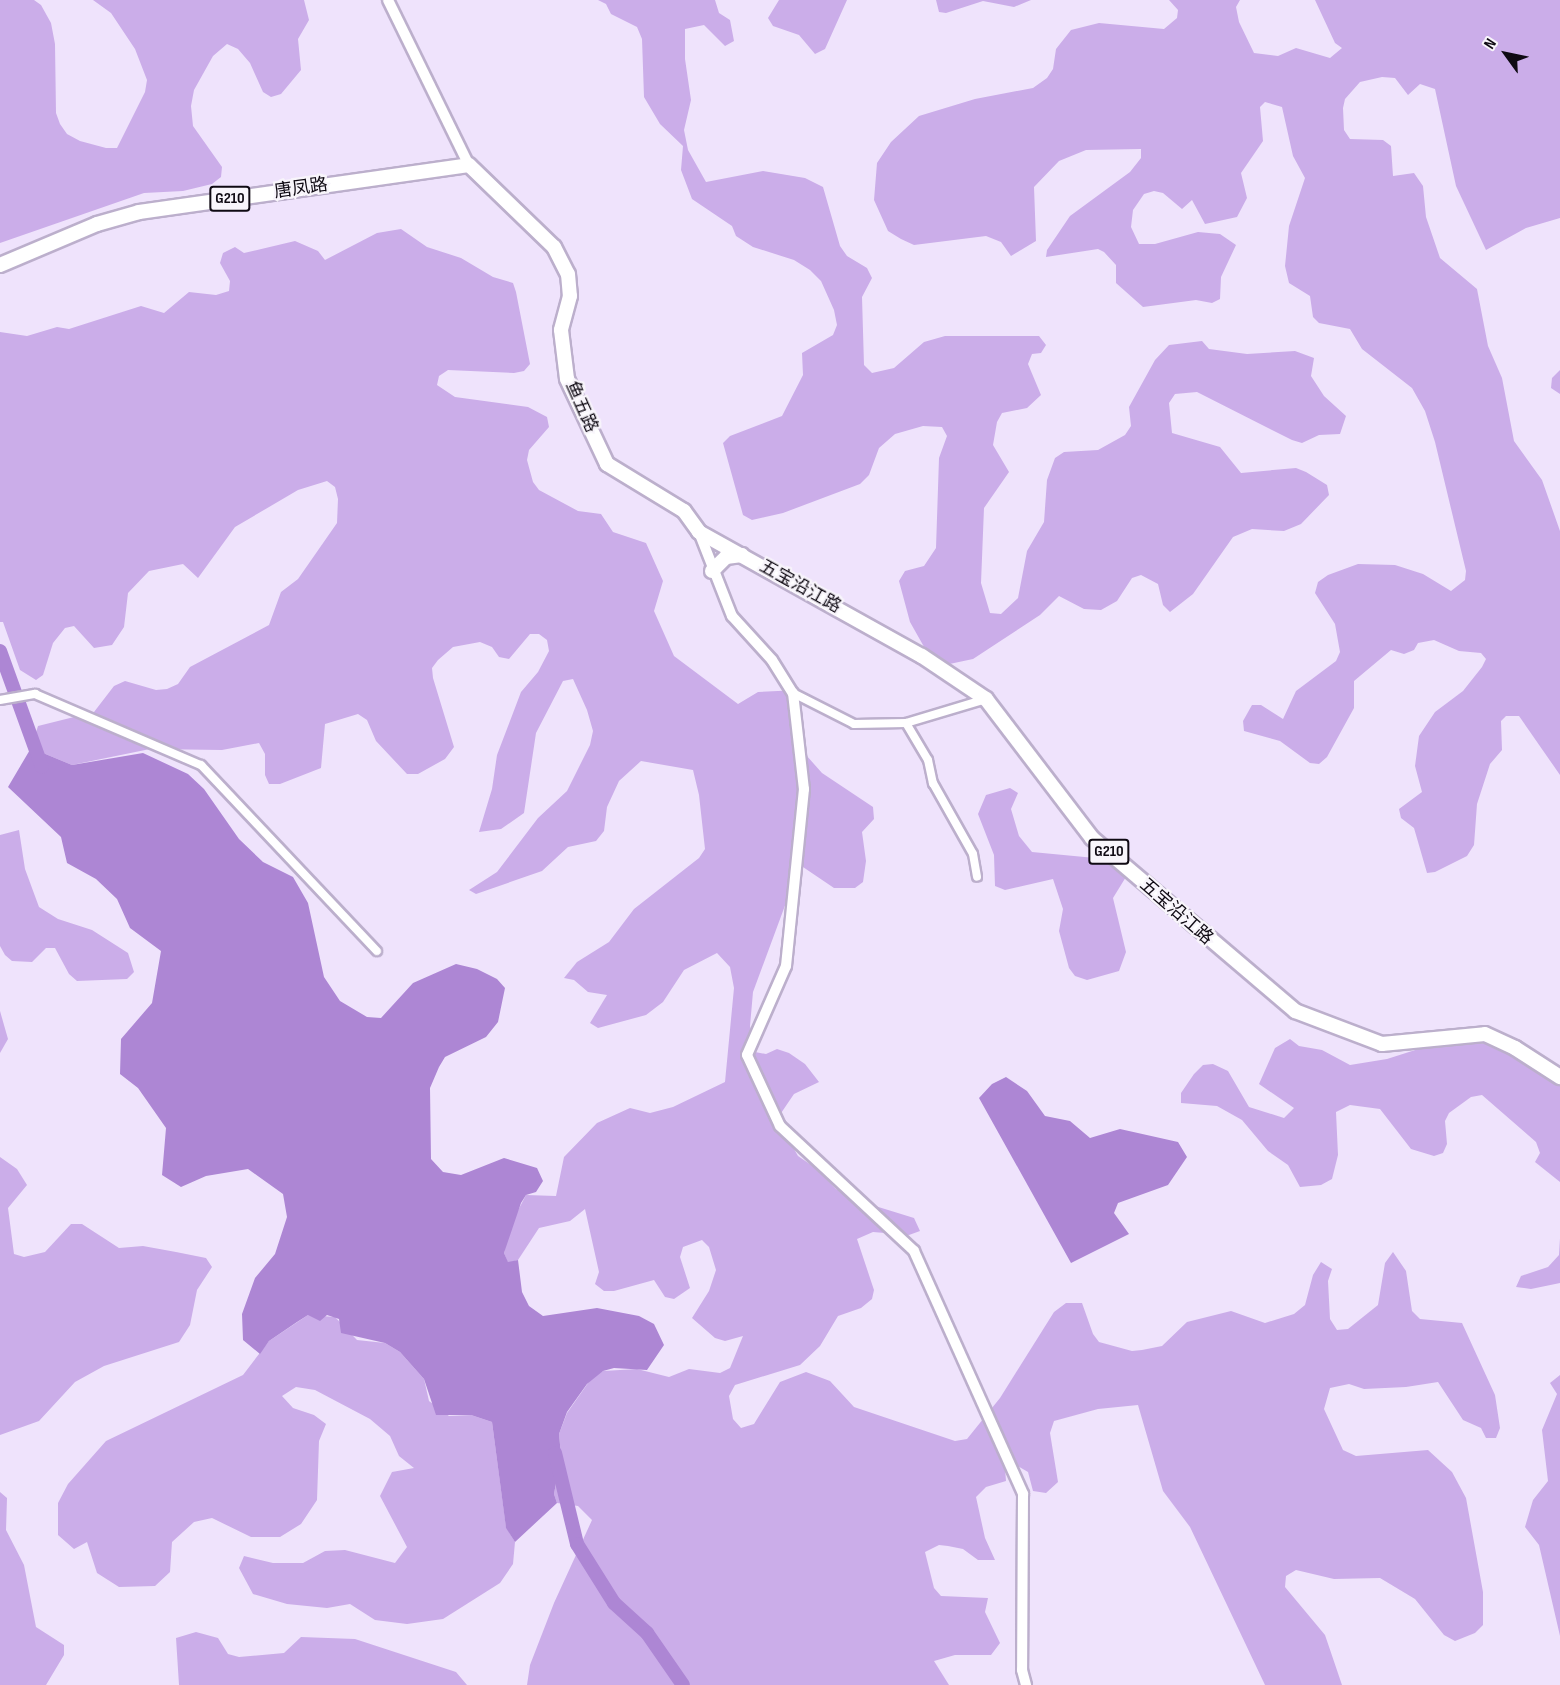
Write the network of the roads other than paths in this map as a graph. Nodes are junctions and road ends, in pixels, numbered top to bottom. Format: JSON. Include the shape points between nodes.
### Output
{"nodes":[{"id":1,"x":388,"y":0,"type":"edge"},
{"id":2,"x":469,"y":165,"type":"junction"},
{"id":3,"x":0,"y":265,"type":"edge"},
{"id":4,"x":699,"y":532,"type":"junction"},
{"id":5,"x":742,"y":555,"type":"junction"},
{"id":6,"x":712,"y":571,"type":"junction"},
{"id":7,"x":793,"y":693,"type":"junction"},
{"id":8,"x":986,"y":699,"type":"junction"},
{"id":9,"x":0,"y":700,"type":"edge"},
{"id":10,"x":906,"y":723,"type":"junction"},
{"id":11,"x":976,"y":877,"type":"dead end"},
{"id":12,"x":377,"y":951,"type":"dead end"},
{"id":13,"x":1560,"y":1077,"type":"edge"},
{"id":14,"x":1026,"y":1685,"type":"edge"}],
"edges":[{"from":1,"to":2,"type":"street"},
{"from":2,"to":3,"type":"highway","name":"唐凤路","number":"G210","via":[[139,212],[98,224]]},
{"from":2,"to":4,"type":"highway","name":"鱼五路","number":"G210","via":[[554,247],[568,274],[570,296],[561,330],[567,379],[607,465],[684,511]]},
{"from":4,"to":5,"type":"highway","name":"五宝沿江路","number":"G210"},
{"from":4,"to":6,"type":"street"},
{"from":5,"to":6,"type":"highway","via":[[726,557]]},
{"from":5,"to":8,"type":"highway","name":"五宝沿江路","number":"G210","via":[[922,656]]},
{"from":6,"to":7,"type":"street","via":[[732,616],[772,660]]},
{"from":7,"to":10,"type":"street","via":[[854,724]]},
{"from":7,"to":14,"type":"street","via":[[804,789],[786,966],[747,1055],[780,1126],[914,1251],[1014,1473],[1023,1494],[1022,1670]]},
{"from":8,"to":10,"type":"street"},
{"from":8,"to":13,"type":"highway","name":"五宝沿江路","number":"G210","via":[[1092,838],[1295,1011],[1382,1044],[1485,1034]]},
{"from":9,"to":12,"type":"street","via":[[35,694],[201,765]]},
{"from":10,"to":11,"type":"street","via":[[928,760],[933,783],[973,854]]}]}
